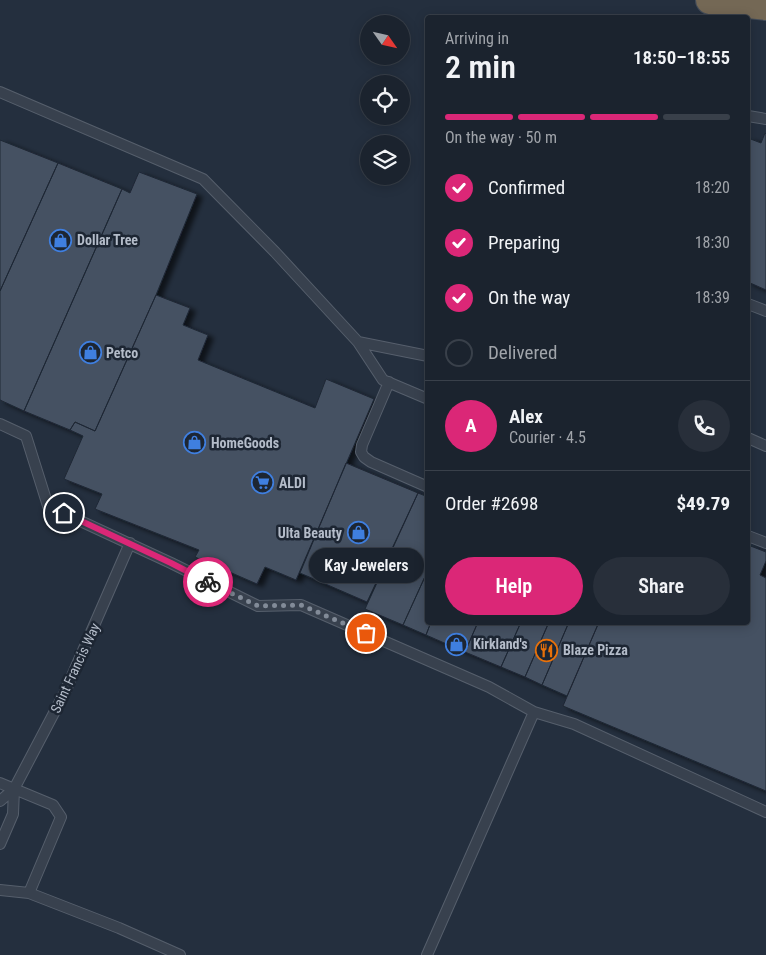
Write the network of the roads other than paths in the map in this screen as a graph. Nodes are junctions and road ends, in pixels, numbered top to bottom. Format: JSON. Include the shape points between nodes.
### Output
{"nodes":[{"id":1,"x":710,"y":0,"type":"edge"},
{"id":2,"x":766,"y":6,"type":"edge"},
{"id":3,"x":0,"y":92,"type":"edge"},
{"id":4,"x":750,"y":116,"type":"edge"},
{"id":5,"x":766,"y":119,"type":"edge"},
{"id":6,"x":750,"y":305,"type":"edge"},
{"id":7,"x":766,"y":311,"type":"edge"},
{"id":8,"x":358,"y":342,"type":"junction"},
{"id":9,"x":425,"y":355,"type":"edge"},
{"id":10,"x":389,"y":382,"type":"junction"},
{"id":11,"x":425,"y":398,"type":"edge"},
{"id":12,"x":0,"y":424,"type":"edge"},
{"id":13,"x":750,"y":439,"type":"edge"},
{"id":14,"x":766,"y":446,"type":"edge"},
{"id":15,"x":425,"y":486,"type":"edge"},
{"id":16,"x":750,"y":537,"type":"edge"},
{"id":17,"x":130,"y":543,"type":"junction"},
{"id":18,"x":766,"y":544,"type":"edge"},
{"id":19,"x":534,"y":712,"type":"junction"},
{"id":20,"x":0,"y":783,"type":"edge"},
{"id":21,"x":14,"y":789,"type":"junction"},
{"id":22,"x":0,"y":801,"type":"edge"},
{"id":23,"x":766,"y":812,"type":"edge"},
{"id":24,"x":0,"y":844,"type":"edge"},
{"id":25,"x":0,"y":890,"type":"edge"},
{"id":26,"x":29,"y":894,"type":"junction"},
{"id":27,"x":179,"y":955,"type":"edge"},
{"id":28,"x":426,"y":955,"type":"edge"}],
"edges":[{"from":1,"to":2,"type":"highway"},
{"from":3,"to":8,"type":"lane","via":[[203,178]]},
{"from":4,"to":5,"type":"lane"},
{"from":6,"to":7,"type":"lane"},
{"from":8,"to":9,"type":"lane"},
{"from":8,"to":10,"type":"lane","via":[[383,380]]},
{"from":10,"to":11,"type":"lane"},
{"from":10,"to":15,"type":"lane","via":[[361,452],[371,462]]},
{"from":12,"to":17,"type":"lane","via":[[26,436],[48,506]]},
{"from":13,"to":14,"type":"lane"},
{"from":16,"to":18,"type":"lane"},
{"from":17,"to":19,"type":"lane","via":[[258,606],[301,605],[489,687]]},
{"from":17,"to":21,"type":"lane","name":"Saint Francis Way","via":[[65,692]]},
{"from":19,"to":23,"type":"lane","via":[[574,724]]},
{"from":19,"to":28,"type":"lane"},
{"from":20,"to":21,"type":"lane"},
{"from":21,"to":22,"type":"lane","name":"Saint Francis Way"},
{"from":21,"to":24,"type":"lane","name":"Saint Francis Way","via":[[13,814]]},
{"from":21,"to":26,"type":"lane","via":[[53,804],[62,816]]},
{"from":25,"to":26,"type":"lane"},
{"from":26,"to":27,"type":"lane","via":[[120,928]]}]}
